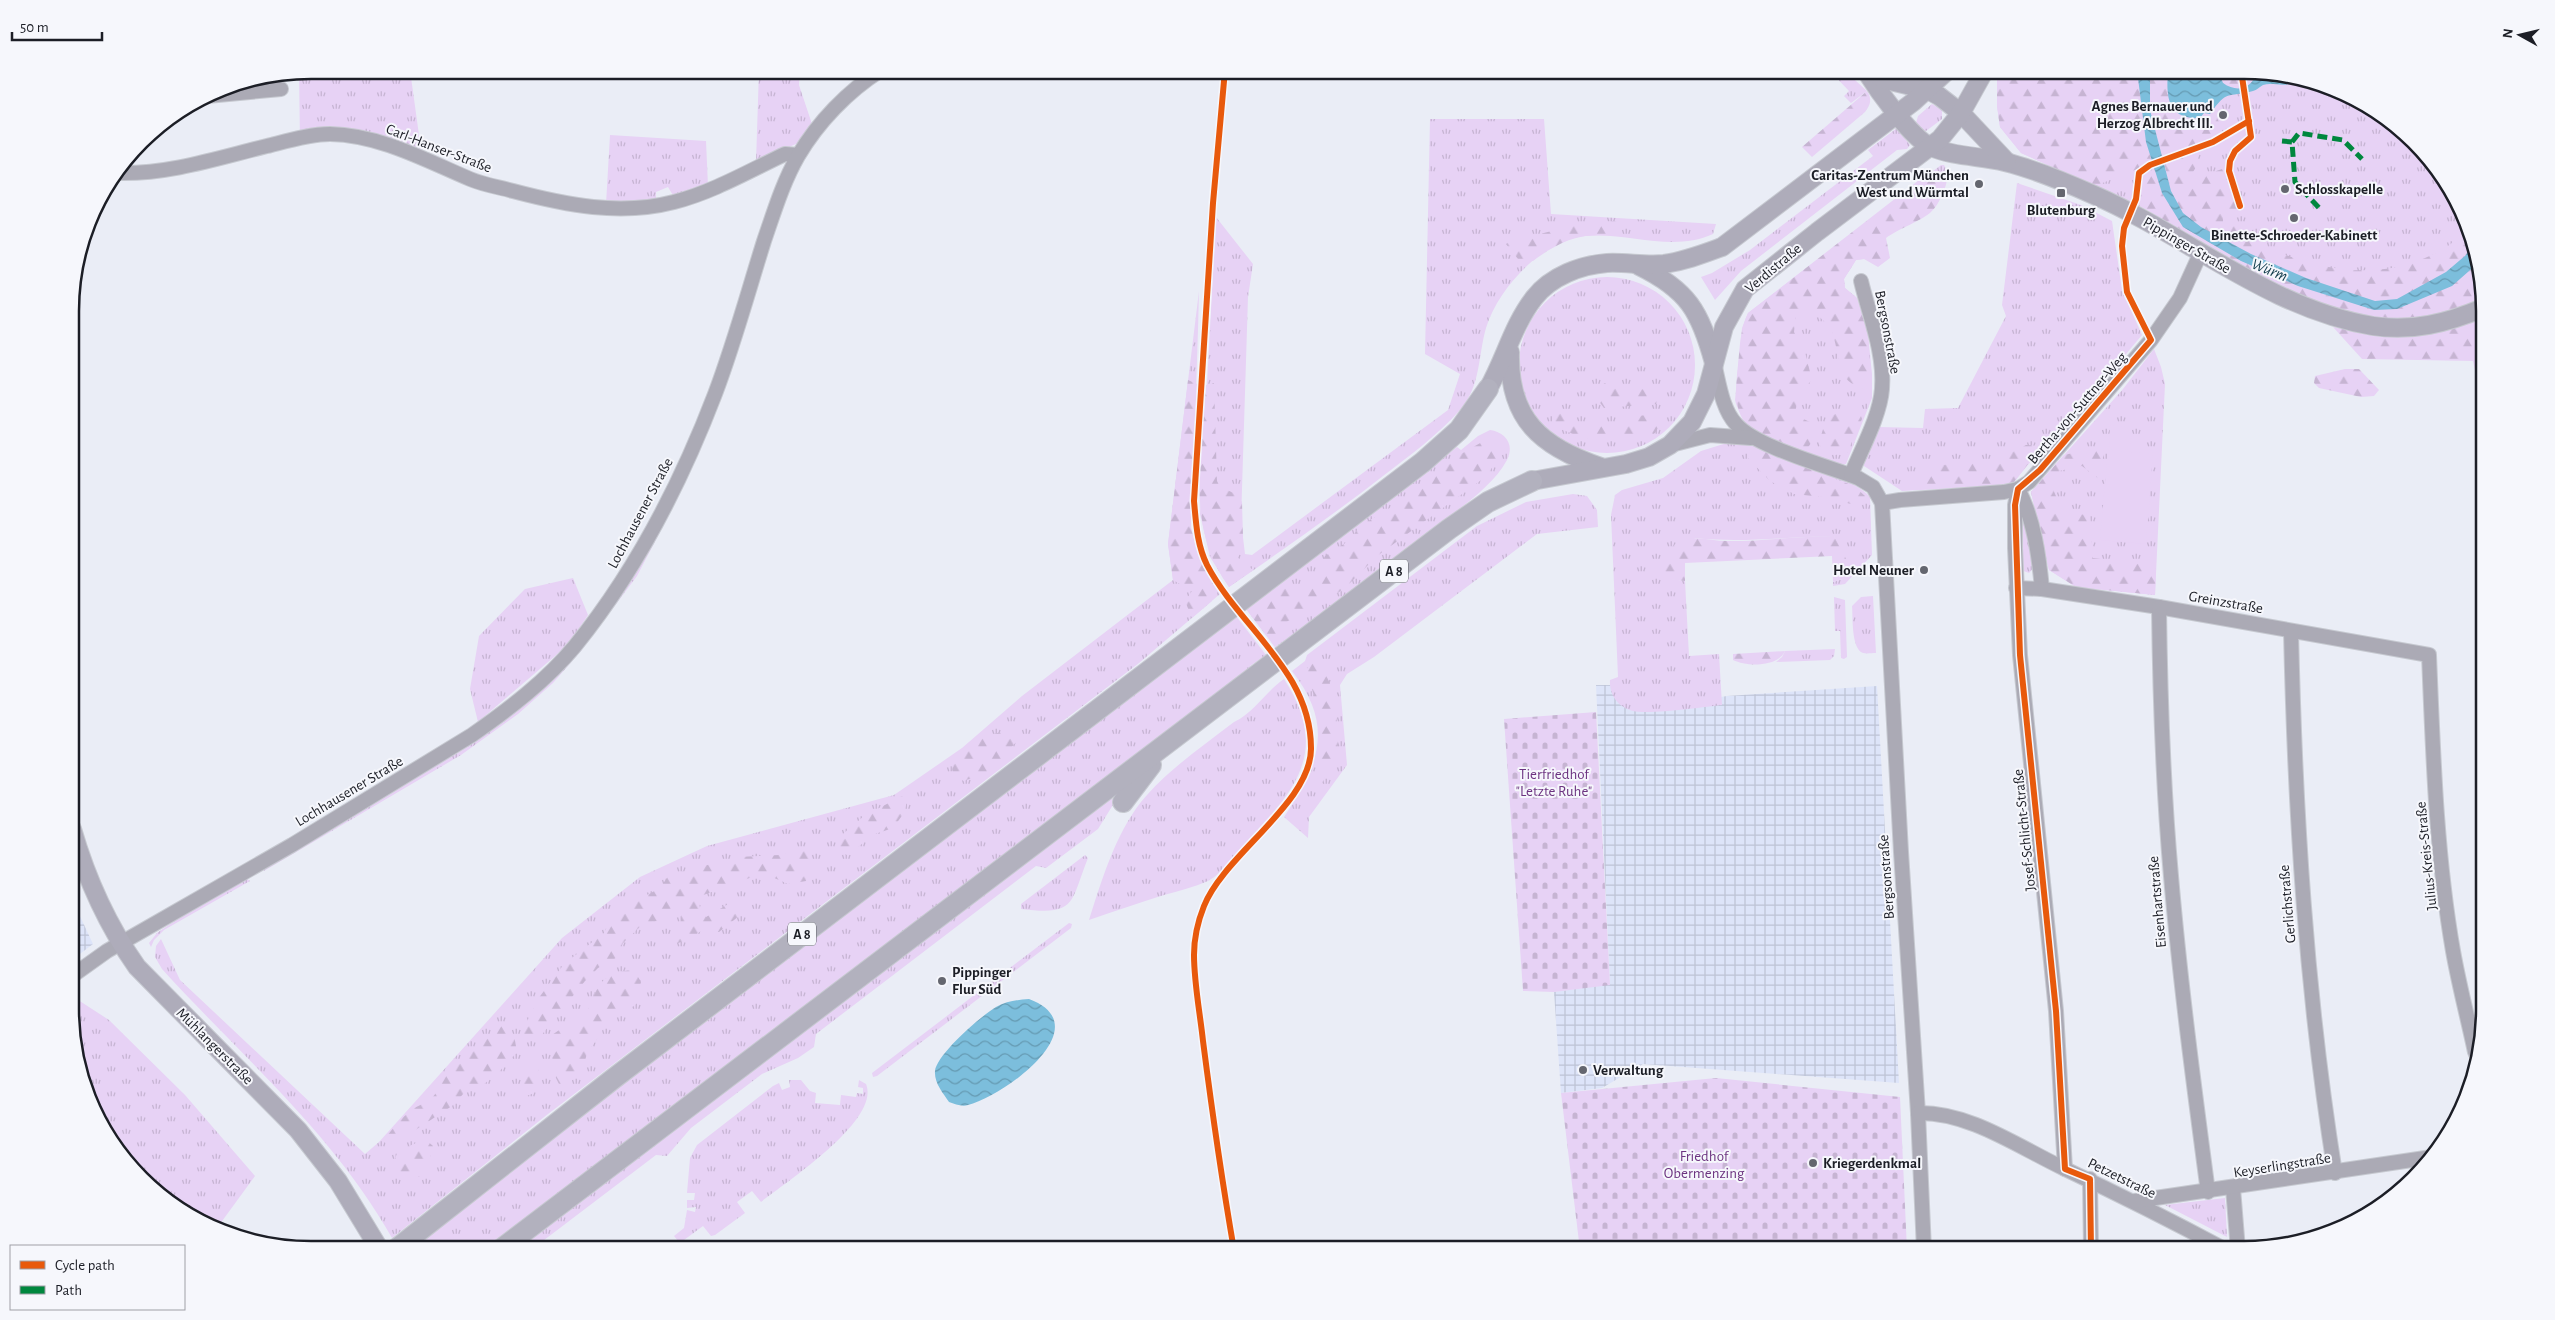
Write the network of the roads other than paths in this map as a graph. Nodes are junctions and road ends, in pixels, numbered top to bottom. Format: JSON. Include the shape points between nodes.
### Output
{"nodes":[{"id":1,"x":870,"y":79,"type":"edge"},
{"id":2,"x":1873,"y":79,"type":"edge"},
{"id":3,"x":1887,"y":79,"type":"edge"},
{"id":4,"x":1939,"y":79,"type":"edge"},
{"id":5,"x":1980,"y":79,"type":"edge"},
{"id":6,"x":247,"y":88,"type":"edge"},
{"id":7,"x":281,"y":89,"type":"dead end"},
{"id":8,"x":1928,"y":90,"type":"junction"},
{"id":9,"x":1898,"y":114,"type":"junction"},
{"id":10,"x":1961,"y":114,"type":"junction"},
{"id":11,"x":1930,"y":146,"type":"junction"},
{"id":12,"x":798,"y":155,"type":"junction"},
{"id":13,"x":2007,"y":162,"type":"junction"},
{"id":14,"x":125,"y":173,"type":"edge"},
{"id":15,"x":2201,"y":252,"type":"junction"},
{"id":16,"x":1634,"y":264,"type":"junction"},
{"id":17,"x":1861,"y":281,"type":"dead end"},
{"id":18,"x":2476,"y":311,"type":"edge"},
{"id":19,"x":1510,"y":344,"type":"junction"},
{"id":20,"x":1714,"y":363,"type":"junction"},
{"id":21,"x":1488,"y":389,"type":"joint"},
{"id":22,"x":1751,"y":438,"type":"junction"},
{"id":23,"x":1670,"y":445,"type":"junction"},
{"id":24,"x":1602,"y":468,"type":"junction"},
{"id":25,"x":1851,"y":475,"type":"junction"},
{"id":26,"x":1532,"y":481,"type":"joint"},
{"id":27,"x":2018,"y":489,"type":"junction"},
{"id":28,"x":1882,"y":503,"type":"junction"},
{"id":29,"x":2016,"y":588,"type":"junction"},
{"id":30,"x":2042,"y":589,"type":"junction"},
{"id":31,"x":2159,"y":607,"type":"junction"},
{"id":32,"x":2291,"y":630,"type":"junction"},
{"id":33,"x":2429,"y":654,"type":"joint"},
{"id":34,"x":1164,"y":747,"type":"junction"},
{"id":35,"x":1123,"y":802,"type":"dead end"},
{"id":36,"x":79,"y":847,"type":"edge"},
{"id":37,"x":121,"y":944,"type":"junction"},
{"id":38,"x":79,"y":971,"type":"edge"},
{"id":39,"x":2473,"y":1044,"type":"edge"},
{"id":40,"x":1918,"y":1113,"type":"junction"},
{"id":41,"x":2421,"y":1159,"type":"edge"},
{"id":42,"x":2065,"y":1169,"type":"junction"},
{"id":43,"x":2335,"y":1173,"type":"junction"},
{"id":44,"x":2090,"y":1179,"type":"junction"},
{"id":45,"x":2233,"y":1188,"type":"junction"},
{"id":46,"x":2208,"y":1192,"type":"junction"},
{"id":47,"x":2135,"y":1201,"type":"junction"},
{"id":48,"x":375,"y":1241,"type":"edge"},
{"id":49,"x":406,"y":1241,"type":"edge"},
{"id":50,"x":512,"y":1241,"type":"edge"},
{"id":51,"x":1924,"y":1241,"type":"edge"},
{"id":52,"x":2091,"y":1241,"type":"edge"},
{"id":53,"x":2207,"y":1241,"type":"edge"},
{"id":54,"x":2237,"y":1241,"type":"edge"}],
"edges":[{"from":1,"to":12,"type":"street","name":"Lochhausener Straße","via":[[829,115]]},
{"from":2,"to":9,"type":"main road","name":"Pippinger Straße"},
{"from":3,"to":8,"type":"main road","name":"Pippinger Straße"},
{"from":4,"to":8,"type":"main road"},
{"from":5,"to":10,"type":"main road","name":"Verdistraße"},
{"from":6,"to":7,"type":"street"},
{"from":8,"to":9,"type":"main road"},
{"from":8,"to":10,"type":"main road","name":"Pippinger Straße"},
{"from":9,"to":11,"type":"main road","name":"Pippinger Straße"},
{"from":9,"to":16,"type":"main road","via":[[1722,247],[1696,258],[1663,264]]},
{"from":10,"to":11,"type":"main road","name":"Verdistraße"},
{"from":10,"to":13,"type":"main road","name":"Pippinger Straße"},
{"from":11,"to":13,"type":"main road","name":"Pippinger Straße"},
{"from":11,"to":20,"type":"main road","name":"Verdistraße","via":[[1745,289],[1724,327]]},
{"from":12,"to":14,"type":"street","name":"Carl-Hanser-Straße","via":[[785,154],[676,201],[637,208],[594,208],[540,198],[475,181],[389,144],[357,136],[329,134],[181,168]]},
{"from":12,"to":37,"type":"street","name":"Lochhausener Straße","via":[[773,215],[723,372],[698,434],[656,523],[624,580],[574,646],[501,716]]},
{"from":13,"to":15,"type":"main road","name":"Pippinger Straße","via":[[2094,194]]},
{"from":15,"to":18,"type":"main road","name":"Pippinger Straße","via":[[2252,282],[2309,308],[2374,326],[2421,327],[2445,323]]},
{"from":15,"to":27,"type":"street","name":"Bertha-von-Suttner-Weg","via":[[2180,298],[2152,340],[2040,470]]},
{"from":16,"to":19,"type":"main road","via":[[1607,263],[1581,267],[1556,279],[1535,296],[1520,319]]},
{"from":16,"to":20,"type":"main road","via":[[1659,275],[1680,291],[1696,312]]},
{"from":17,"to":25,"type":"street","name":"Bergsonstraße","via":[[1881,363],[1882,390]]},
{"from":19,"to":21,"type":"main road"},
{"from":19,"to":24,"type":"main road","via":[[1512,387],[1530,425],[1562,452]]},
{"from":20,"to":22,"type":"street","via":[[1728,410],[1735,424]]},
{"from":20,"to":23,"type":"main road","name":"Verdistraße","via":[[1706,394],[1692,422]]},
{"from":21,"to":49,"type":"highway","number":"A 8","via":[[1459,430],[1423,462],[628,1067]]},
{"from":22,"to":23,"type":"street","via":[[1710,435]]},
{"from":22,"to":25,"type":"street"},
{"from":23,"to":24,"type":"main road","name":"Verdistraße","via":[[1649,457]]},
{"from":24,"to":26,"type":"main road","name":"Verdistraße"},
{"from":25,"to":28,"type":"street","via":[[1873,487]]},
{"from":26,"to":34,"type":"highway","number":"A 8","via":[[1488,502],[1449,529]]},
{"from":27,"to":28,"type":"street"},
{"from":27,"to":29,"type":"street","name":"Josef-Schlicht-Straße","via":[[2015,505]]},
{"from":27,"to":30,"type":"street","via":[[2030,518]]},
{"from":28,"to":40,"type":"street","name":"Bergsonstraße","via":[[1900,852]]},
{"from":29,"to":30,"type":"street","name":"Greinzstraße"},
{"from":29,"to":42,"type":"street","name":"Josef-Schlicht-Straße","via":[[2026,738],[2056,1010]]},
{"from":30,"to":31,"type":"street","name":"Greinzstraße"},
{"from":31,"to":32,"type":"street","name":"Greinzstraße"},
{"from":31,"to":46,"type":"street","name":"Eisenhartstraße","via":[[2170,875]]},
{"from":32,"to":33,"type":"street","name":"Greinzstraße"},
{"from":32,"to":43,"type":"street","name":"Gerlichstraße","via":[[2300,872],[2312,998]]},
{"from":33,"to":39,"type":"street","name":"Julius-Kreis-Straße","via":[[2443,871],[2453,951]]},
{"from":34,"to":35,"type":"highway"},
{"from":34,"to":50,"type":"highway","number":"A 8"},
{"from":36,"to":37,"type":"main road","name":"Mühlangerstraße"},
{"from":37,"to":38,"type":"street","name":"Lochhausener Straße"},
{"from":37,"to":48,"type":"main road","name":"Mühlangerstraße","via":[[149,979],[298,1130],[338,1181]]},
{"from":40,"to":42,"type":"street","name":"Petzetstraße","via":[[1957,1118]]},
{"from":40,"to":51,"type":"street","name":"Bergsonstraße"},
{"from":41,"to":43,"type":"street","name":"Keyserlingstraße"},
{"from":42,"to":44,"type":"street","name":"Petzetstraße"},
{"from":43,"to":45,"type":"street","name":"Keyserlingstraße"},
{"from":44,"to":47,"type":"street","name":"Petzetstraße"},
{"from":44,"to":52,"type":"street"},
{"from":45,"to":46,"type":"street","name":"Keyserlingstraße"},
{"from":45,"to":54,"type":"street"},
{"from":46,"to":47,"type":"street","name":"Keyserlingstraße"},
{"from":47,"to":53,"type":"street","name":"Petzetstraße"}]}
